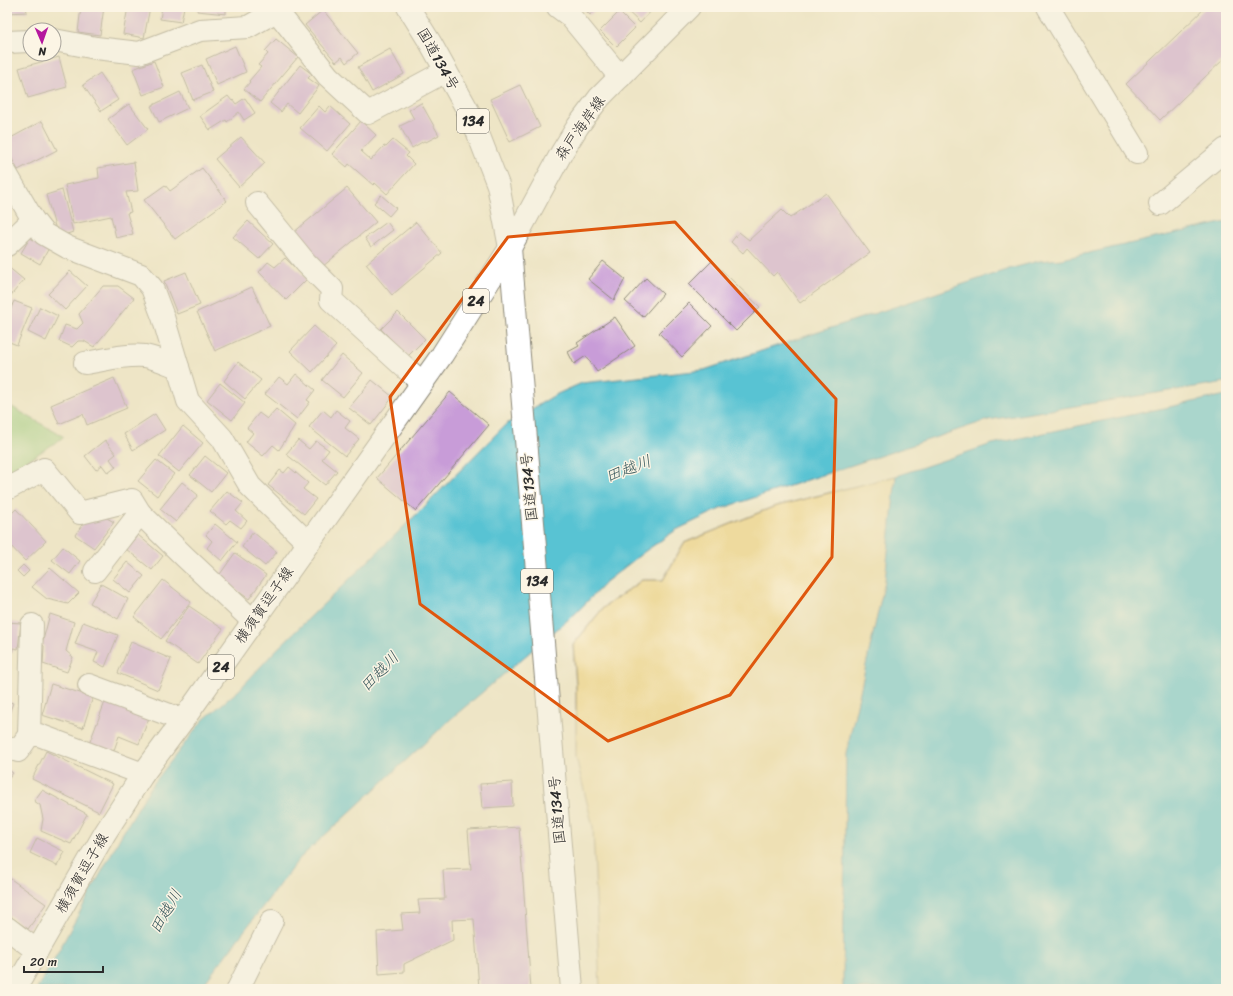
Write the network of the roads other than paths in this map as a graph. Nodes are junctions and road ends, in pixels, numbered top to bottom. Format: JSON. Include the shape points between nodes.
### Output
{"nodes":[{"id":1,"x":408,"y":7,"type":"edge"},
{"id":2,"x":558,"y":7,"type":"edge"},
{"id":3,"x":689,"y":7,"type":"edge"},
{"id":4,"x":1048,"y":7,"type":"edge"},
{"id":5,"x":278,"y":9,"type":"edge"},
{"id":6,"x":22,"y":41,"type":"edge"},
{"id":7,"x":7,"y":42,"type":"edge"},
{"id":8,"x":62,"y":42,"type":"edge"},
{"id":9,"x":446,"y":71,"type":"junction"},
{"id":10,"x":620,"y":77,"type":"junction"},
{"id":11,"x":1226,"y":149,"type":"edge"},
{"id":12,"x":1137,"y":153,"type":"dead end"},
{"id":13,"x":7,"y":175,"type":"edge"},
{"id":14,"x":257,"y":203,"type":"dead end"},
{"id":15,"x":1160,"y":204,"type":"dead end"},
{"id":16,"x":33,"y":220,"type":"junction"},
{"id":17,"x":7,"y":246,"type":"edge"},
{"id":18,"x":510,"y":248,"type":"junction"},
{"id":19,"x":85,"y":362,"type":"dead end"},
{"id":20,"x":178,"y":367,"type":"junction"},
{"id":21,"x":422,"y":383,"type":"junction"},
{"id":22,"x":7,"y":489,"type":"edge"},
{"id":23,"x":140,"y":512,"type":"junction"},
{"id":24,"x":308,"y":543,"type":"junction"},
{"id":25,"x":95,"y":571,"type":"dead end"},
{"id":26,"x":253,"y":621,"type":"junction"},
{"id":27,"x":32,"y":625,"type":"dead end"},
{"id":28,"x":90,"y":685,"type":"dead end"},
{"id":29,"x":183,"y":720,"type":"junction"},
{"id":30,"x":28,"y":735,"type":"junction"},
{"id":31,"x":7,"y":747,"type":"edge"},
{"id":32,"x":143,"y":774,"type":"junction"},
{"id":33,"x":272,"y":921,"type":"dead end"},
{"id":34,"x":7,"y":928,"type":"edge"},
{"id":35,"x":37,"y":951,"type":"junction"},
{"id":36,"x":15,"y":989,"type":"edge"},
{"id":37,"x":238,"y":989,"type":"edge"},
{"id":38,"x":572,"y":989,"type":"edge"}],
"edges":[{"from":1,"to":9,"type":"main road","name":"国道134号","number":"134"},
{"from":2,"to":10,"type":"main road","via":[[570,16]]},
{"from":3,"to":10,"type":"main road","name":"森戸海岸線"},
{"from":4,"to":12,"type":"main road"},
{"from":5,"to":8,"type":"main road","via":[[248,27],[200,30],[139,53]]},
{"from":5,"to":9,"type":"main road","via":[[328,76],[368,113]]},
{"from":6,"to":7,"type":"main road"},
{"from":9,"to":18,"type":"main road","name":"国道134号","number":"134","via":[[472,118],[498,185]]},
{"from":10,"to":18,"type":"main road","name":"森戸海岸線","via":[[599,98],[574,133]]},
{"from":11,"to":15,"type":"main road"},
{"from":13,"to":16,"type":"main road"},
{"from":14,"to":21,"type":"main road","via":[[306,263],[332,289],[331,300]]},
{"from":16,"to":17,"type":"main road"},
{"from":16,"to":20,"type":"main road","via":[[44,234],[67,247],[141,275],[152,288]]},
{"from":18,"to":21,"type":"main road","name":"横須賀逗子線","number":"24"},
{"from":18,"to":38,"type":"main road","name":"国道134号","number":"134"},
{"from":19,"to":20,"type":"main road","via":[[145,356]]},
{"from":20,"to":24,"type":"main road","via":[[188,401],[222,438],[250,486]]},
{"from":21,"to":24,"type":"main road","name":"横須賀逗子線","number":"24"},
{"from":22,"to":23,"type":"main road","via":[[44,469],[80,513],[132,500]]},
{"from":23,"to":25,"type":"main road"},
{"from":23,"to":26,"type":"main road"},
{"from":24,"to":26,"type":"main road","name":"横須賀逗子線","number":"24"},
{"from":26,"to":29,"type":"main road","name":"横須賀逗子線","number":"24"},
{"from":27,"to":30,"type":"main road"},
{"from":28,"to":29,"type":"main road"},
{"from":29,"to":32,"type":"main road","name":"横須賀逗子線","number":"24"},
{"from":30,"to":31,"type":"main road","via":[[18,751]]},
{"from":30,"to":32,"type":"main road","via":[[39,735]]},
{"from":32,"to":35,"type":"main road","name":"横須賀逗子線","number":"24","via":[[105,833]]},
{"from":33,"to":37,"type":"main road"},
{"from":34,"to":35,"type":"main road"},
{"from":35,"to":36,"type":"main road","name":"横須賀逗子線","number":"24"}]}
